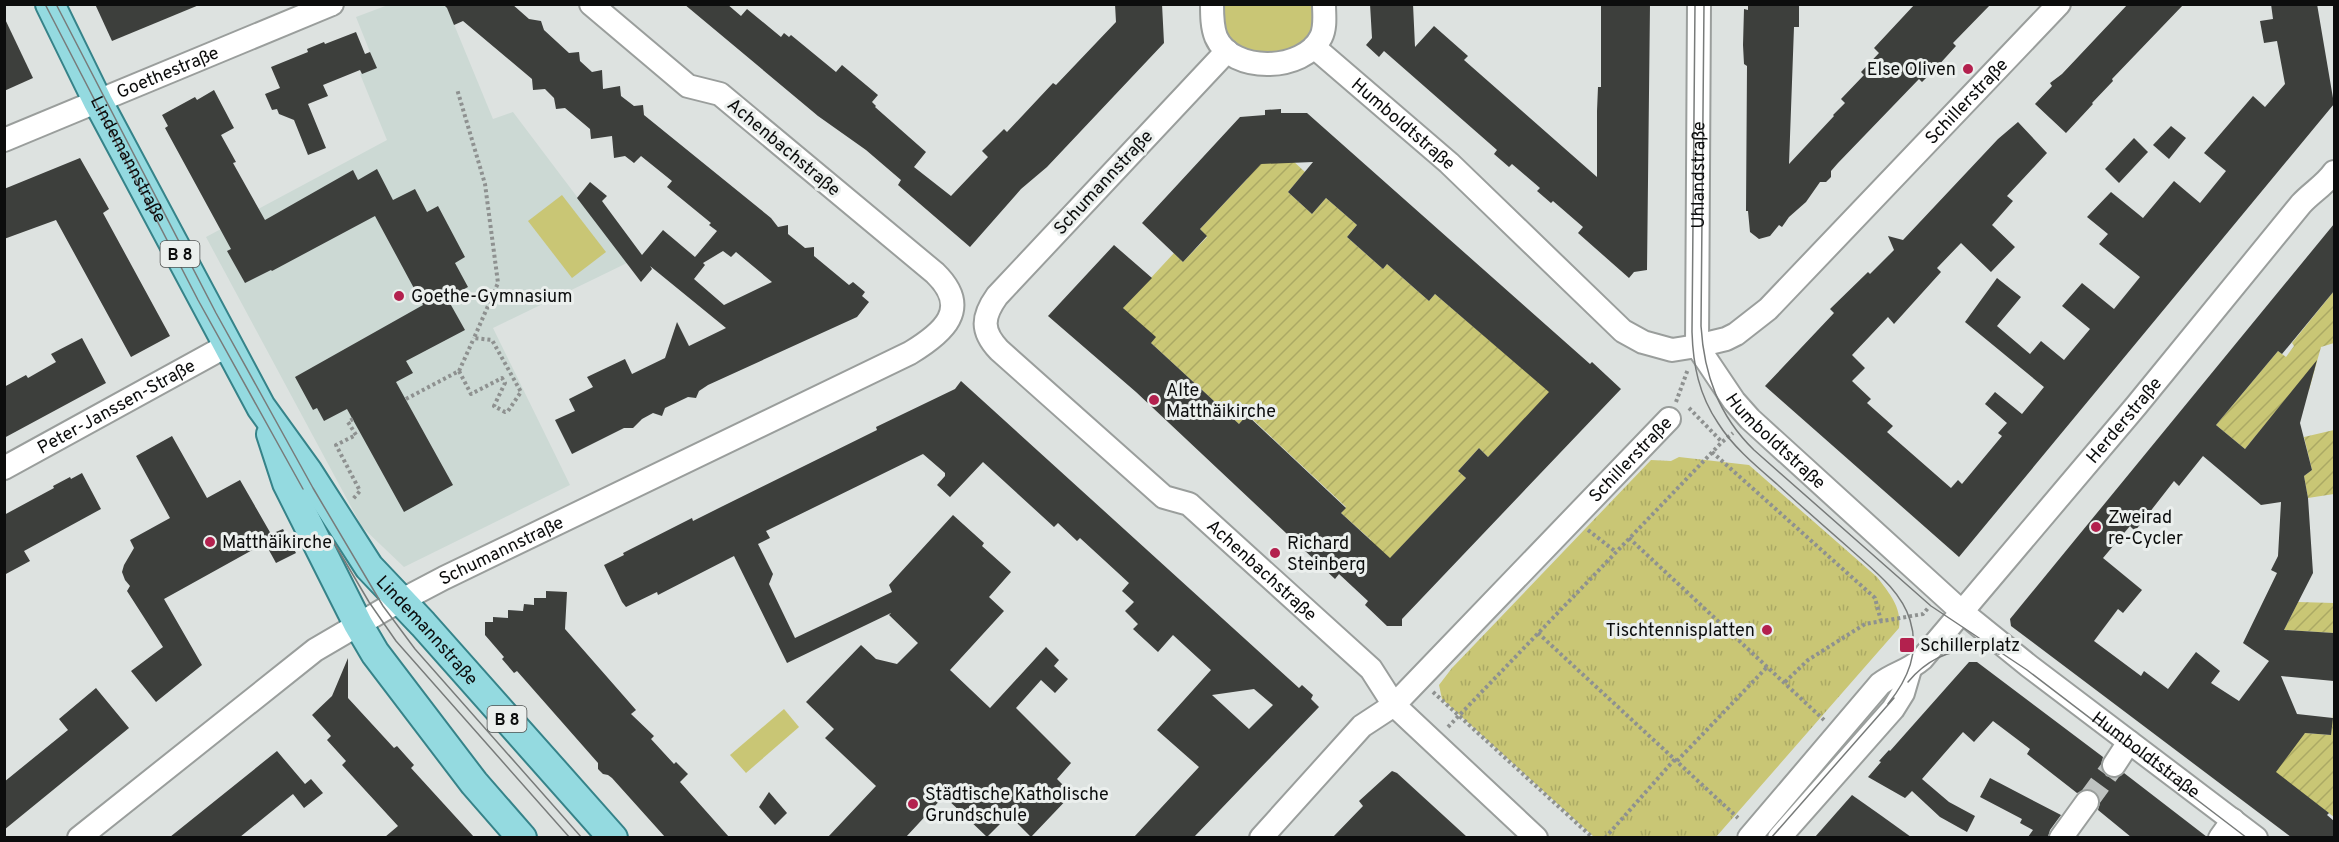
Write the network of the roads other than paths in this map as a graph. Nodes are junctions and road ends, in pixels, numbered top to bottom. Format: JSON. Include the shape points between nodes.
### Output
{"nodes":[{"id":1,"x":50,"y":4,"type":"edge"},
{"id":2,"x":332,"y":4,"type":"edge"},
{"id":3,"x":591,"y":4,"type":"edge"},
{"id":4,"x":1212,"y":4,"type":"edge"},
{"id":5,"x":1324,"y":4,"type":"edge"},
{"id":6,"x":1699,"y":4,"type":"edge"},
{"id":7,"x":2059,"y":4,"type":"edge"},
{"id":8,"x":1314,"y":47,"type":"junction"},
{"id":9,"x":1227,"y":51,"type":"junction"},
{"id":10,"x":98,"y":102,"type":"junction"},
{"id":11,"x":4,"y":140,"type":"edge"},
{"id":12,"x":2332,"y":179,"type":"edge"},
{"id":13,"x":952,"y":314,"type":"joint"},
{"id":14,"x":986,"y":318,"type":"joint"},
{"id":15,"x":228,"y":345,"type":"junction"},
{"id":16,"x":1697,"y":346,"type":"junction"},
{"id":17,"x":261,"y":407,"type":"junction"},
{"id":18,"x":1669,"y":419,"type":"road end"},
{"id":19,"x":4,"y":468,"type":"edge"},
{"id":20,"x":399,"y":601,"type":"junction"},
{"id":21,"x":1961,"y":611,"type":"junction"},
{"id":22,"x":358,"y":624,"type":"junction"},
{"id":23,"x":1910,"y":669,"type":"junction"},
{"id":24,"x":1394,"y":705,"type":"junction"},
{"id":25,"x":2128,"y":742,"type":"junction"},
{"id":26,"x":2114,"y":765,"type":"tunnel mouth"},
{"id":27,"x":2087,"y":802,"type":"tunnel mouth"},
{"id":28,"x":2226,"y":829,"type":"edge"},
{"id":29,"x":1751,"y":834,"type":"edge"},
{"id":30,"x":79,"y":837,"type":"edge"},
{"id":31,"x":522,"y":837,"type":"edge"},
{"id":32,"x":613,"y":837,"type":"edge"},
{"id":33,"x":1261,"y":837,"type":"edge"},
{"id":34,"x":1536,"y":837,"type":"edge"},
{"id":35,"x":1779,"y":837,"type":"edge"},
{"id":36,"x":2061,"y":837,"type":"edge"},
{"id":37,"x":2256,"y":837,"type":"edge"}],
"edges":[{"from":1,"to":10,"type":"main road","name":"Lindemannstraße","number":"B 8"},
{"from":2,"to":10,"type":"street","name":"Goethestraße"},
{"from":3,"to":13,"type":"street","name":"Achenbachstraße","via":[[688,86],[720,94],[935,273],[947,289]]},
{"from":4,"to":9,"type":"street","via":[[1216,37]]},
{"from":5,"to":8,"type":"street","via":[[1323,31]]},
{"from":6,"to":16,"type":"street","name":"Uhlandstraße"},
{"from":7,"to":16,"type":"street","name":"Schillerstraße","via":[[1768,309],[1736,334]]},
{"from":8,"to":9,"type":"street","via":[[1298,58],[1271,62],[1244,61]]},
{"from":8,"to":16,"type":"street","name":"Humboldtstraße","via":[[1449,163],[1623,331],[1643,342],[1672,350]]},
{"from":9,"to":14,"type":"street","name":"Schumannstraße","via":[[997,296]]},
{"from":10,"to":11,"type":"street","name":"Goethestraße"},
{"from":10,"to":15,"type":"main road","name":"Lindemannstraße","number":"B 8"},
{"from":12,"to":21,"type":"street","name":"Herderstraße","via":[[2301,204]]},
{"from":13,"to":20,"type":"street","name":"Schumannstraße","via":[[940,333],[910,353]]},
{"from":14,"to":24,"type":"street","name":"Achenbachstraße","via":[[986,332],[999,350],[1164,497],[1189,504],[1371,669]]},
{"from":15,"to":17,"type":"main road","name":"Lindemannstraße","number":"B 8"},
{"from":15,"to":19,"type":"street","name":"Peter-Janssen-Straße"},
{"from":16,"to":21,"type":"street","name":"Humboldtstraße","via":[[1750,419]]},
{"from":17,"to":20,"type":"main road","name":"Lindemannstraße","number":"B 8","via":[[369,567]]},
{"from":17,"to":22,"type":"main road","name":"Lindemannstraße","number":"B 8","via":[[287,483]]},
{"from":18,"to":24,"type":"street","name":"Schillerstraße"},
{"from":20,"to":22,"type":"street","name":"Schumannstraße"},
{"from":20,"to":32,"type":"main road","name":"Lindemannstraße","number":"B 8"},
{"from":21,"to":23,"type":"street","name":"Herderstraße"},
{"from":21,"to":25,"type":"street","name":"Humboldtstraße"},
{"from":22,"to":30,"type":"street","name":"Schumannstraße","via":[[315,650]]},
{"from":22,"to":31,"type":"main road","name":"Lindemannstraße","number":"B 8","via":[[474,783]]},
{"from":23,"to":29,"type":"street","name":"Herderstraße","via":[[1880,684]]},
{"from":23,"to":35,"type":"street","name":"Herderstraße","via":[[1893,709]]},
{"from":24,"to":33,"type":"street","name":"Schillerstraße","via":[[1362,726]]},
{"from":24,"to":34,"type":"street","name":"Achenbachstraße"},
{"from":25,"to":26,"type":"street"},
{"from":25,"to":28,"type":"street","name":"Humboldtstraße"},
{"from":27,"to":36,"type":"street"},
{"from":28,"to":37,"type":"street","name":"Humboldtstraße"}]}
